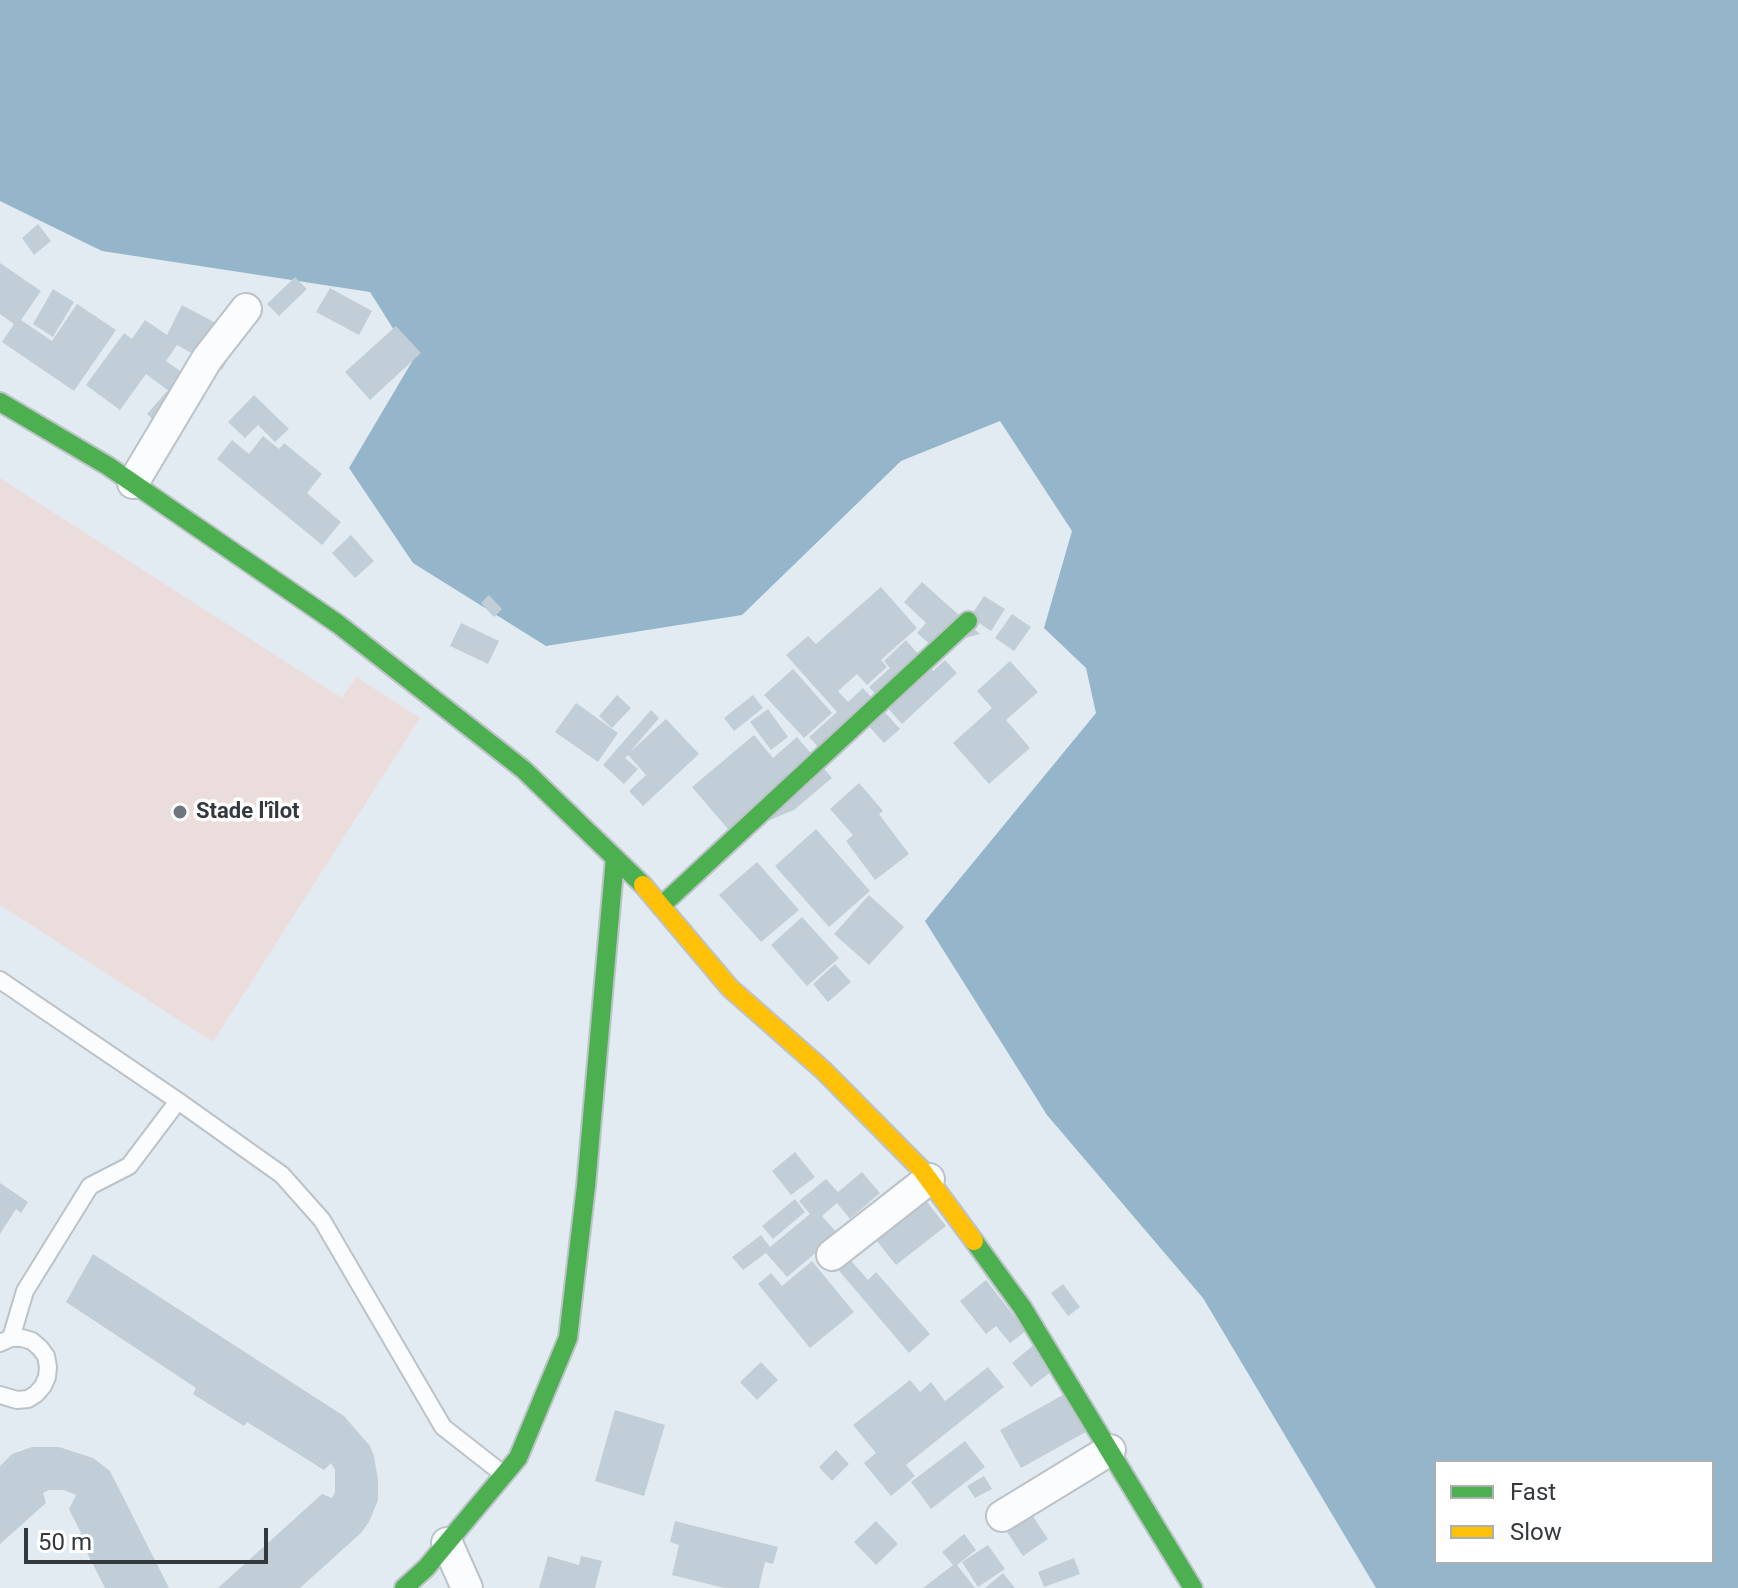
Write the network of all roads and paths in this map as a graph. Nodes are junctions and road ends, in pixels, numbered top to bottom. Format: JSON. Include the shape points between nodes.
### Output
{"nodes":[{"id":1,"x":246,"y":309,"type":"dead end"},
{"id":2,"x":0,"y":402,"type":"edge"},
{"id":3,"x":133,"y":483,"type":"junction"},
{"id":4,"x":968,"y":621,"type":"dead end"},
{"id":5,"x":615,"y":858,"type":"junction"},
{"id":6,"x":661,"y":906,"type":"junction"},
{"id":7,"x":0,"y":980,"type":"edge"},
{"id":8,"x":178,"y":1101,"type":"junction"},
{"id":9,"x":929,"y":1179,"type":"junction"},
{"id":10,"x":832,"y":1255,"type":"dead end"},
{"id":11,"x":3,"y":1340,"type":"edge"},
{"id":12,"x":0,"y":1395,"type":"edge"},
{"id":13,"x":1110,"y":1450,"type":"junction"},
{"id":14,"x":504,"y":1475,"type":"junction"},
{"id":15,"x":1002,"y":1516,"type":"dead end"},
{"id":16,"x":447,"y":1543,"type":"junction"},
{"id":17,"x":404,"y":1588,"type":"edge"},
{"id":18,"x":467,"y":1588,"type":"edge"},
{"id":19,"x":1193,"y":1588,"type":"edge"}],
"edges":[{"from":1,"to":3,"type":"street","via":[[207,359]]},
{"from":2,"to":3,"type":"street"},
{"from":3,"to":5,"type":"street","via":[[338,624],[524,770]]},
{"from":4,"to":6,"type":"street"},
{"from":5,"to":6,"type":"street"},
{"from":5,"to":14,"type":"street","via":[[568,1338],[518,1458]]},
{"from":6,"to":9,"type":"street","via":[[730,988],[823,1070]]},
{"from":7,"to":8,"type":"lane"},
{"from":8,"to":11,"type":"lane","via":[[129,1166],[90,1186],[25,1291]]},
{"from":8,"to":14,"type":"lane","via":[[282,1175],[322,1220],[443,1427]]},
{"from":9,"to":10,"type":"street"},
{"from":9,"to":13,"type":"street","via":[[1022,1307]]},
{"from":11,"to":12,"type":"lane","via":[[32,1341],[46,1356],[48,1367],[43,1386],[28,1399]]},
{"from":13,"to":15,"type":"street"},
{"from":13,"to":19,"type":"street"},
{"from":14,"to":16,"type":"street"},
{"from":16,"to":17,"type":"street"},
{"from":16,"to":18,"type":"street"}]}
